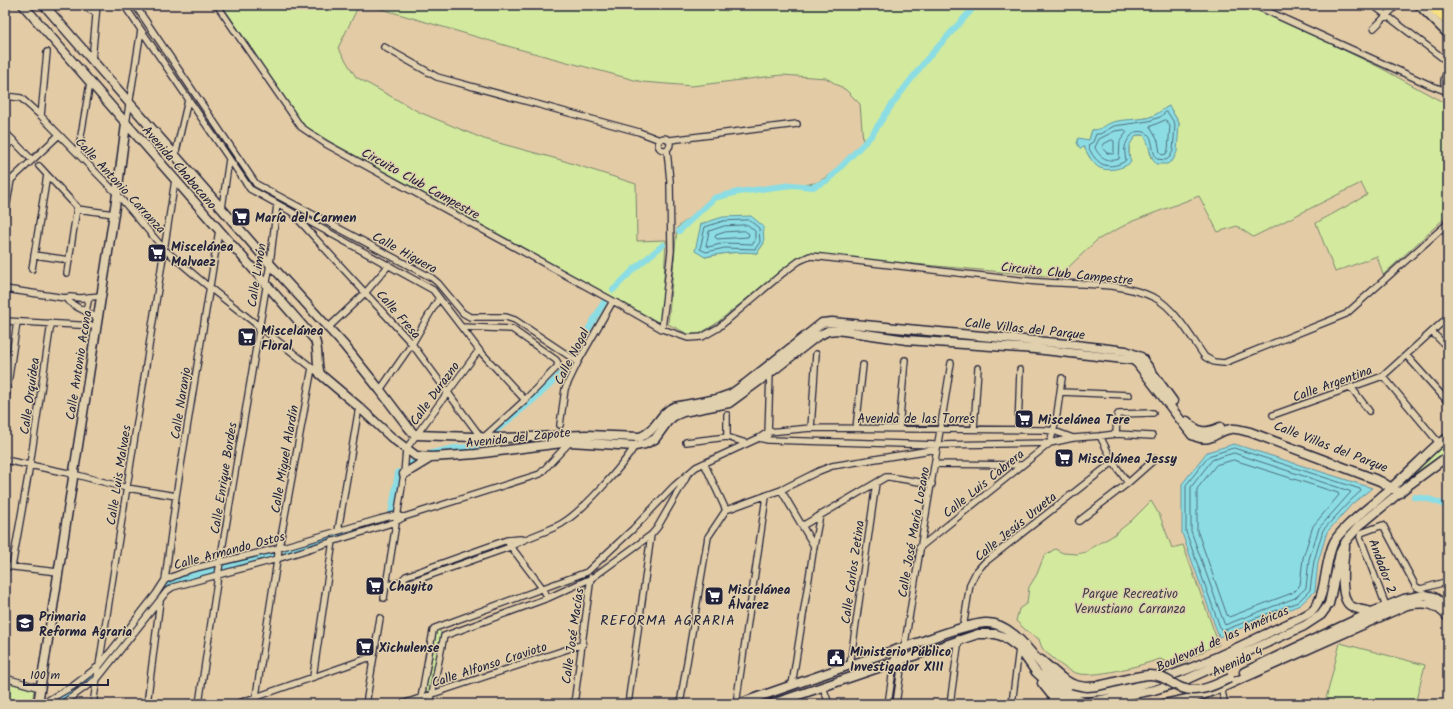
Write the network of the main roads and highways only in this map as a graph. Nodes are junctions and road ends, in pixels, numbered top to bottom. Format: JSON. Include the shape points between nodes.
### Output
{"nodes":[{"id":1,"x":24,"y":5,"type":"edge"},
{"id":2,"x":44,"y":5,"type":"edge"},
{"id":3,"x":1419,"y":5,"type":"edge"},
{"id":4,"x":1431,"y":5,"type":"edge"},
{"id":5,"x":1444,"y":5,"type":"edge"},
{"id":6,"x":1448,"y":9,"type":"edge"},
{"id":7,"x":1448,"y":21,"type":"edge"},
{"id":8,"x":1448,"y":34,"type":"edge"},
{"id":9,"x":126,"y":124,"type":"junction"},
{"id":10,"x":417,"y":435,"type":"joint"},
{"id":11,"x":632,"y":438,"type":"joint"},
{"id":12,"x":1448,"y":438,"type":"edge"},
{"id":13,"x":1280,"y":442,"type":"junction"},
{"id":14,"x":635,"y":446,"type":"joint"},
{"id":15,"x":406,"y":449,"type":"joint"},
{"id":16,"x":1300,"y":449,"type":"junction"},
{"id":17,"x":1448,"y":456,"type":"edge"},
{"id":18,"x":432,"y":458,"type":"junction"},
{"id":19,"x":404,"y":474,"type":"road end"},
{"id":20,"x":1380,"y":481,"type":"junction"},
{"id":21,"x":1393,"y":486,"type":"junction"},
{"id":22,"x":1402,"y":491,"type":"junction"},
{"id":23,"x":1383,"y":495,"type":"junction"},
{"id":24,"x":1346,"y":541,"type":"junction"},
{"id":25,"x":1372,"y":612,"type":"junction"},
{"id":26,"x":1446,"y":612,"type":"edge"},
{"id":27,"x":1033,"y":657,"type":"junction"},
{"id":28,"x":1036,"y":672,"type":"junction"},
{"id":29,"x":38,"y":704,"type":"edge"},
{"id":30,"x":737,"y":704,"type":"edge"},
{"id":31,"x":772,"y":704,"type":"edge"},
{"id":32,"x":1064,"y":704,"type":"edge"},
{"id":33,"x":1164,"y":704,"type":"edge"}],
"edges":[{"from":1,"to":9,"type":"main road","name":"Avenida Chabacano"},
{"from":2,"to":10,"type":"main road","name":"Avenida Chabacano","via":[[328,328],[410,430]]},
{"from":3,"to":8,"type":"main road"},
{"from":4,"to":7,"type":"highway"},
{"from":5,"to":6,"type":"highway"},
{"from":9,"to":15,"type":"main road","name":"Avenida Chabacano","via":[[315,340],[320,374]]},
{"from":9,"to":29,"type":"main road","name":"Calle Antonio Acona"},
{"from":10,"to":11,"type":"main road","name":"Avenida del Zapote","via":[[500,438],[609,435]]},
{"from":11,"to":13,"type":"main road","name":"Calle Villas del Parque","via":[[646,435],[668,409],[731,394],[822,323],[832,322],[1126,351],[1145,362],[1193,428],[1203,432],[1234,424]]},
{"from":12,"to":21,"type":"main road","name":"Boulevard de las Américas","via":[[1439,443]]},
{"from":13,"to":14,"type":"main road","name":"Calle Villas del Parque","via":[[1234,428],[1208,439],[1192,435],[1133,360],[1035,349],[907,340],[837,330],[816,337],[729,403],[674,416],[655,439]]},
{"from":13,"to":16,"type":"main road","name":"Calle Villas del Parque"},
{"from":14,"to":18,"type":"main road","name":"Avenida del Zapote","via":[[570,442]]},
{"from":15,"to":18,"type":"main road","name":"Avenida del Zapote","via":[[416,456]]},
{"from":16,"to":20,"type":"main road","name":"Calle Villas del Parque"},
{"from":16,"to":21,"type":"main road","name":"Calle Villas del Parque"},
{"from":17,"to":22,"type":"main road","name":"Boulevard de las Américas"},
{"from":18,"to":19,"type":"main road"},
{"from":20,"to":21,"type":"main road","name":"Calle Villas del Parque"},
{"from":20,"to":23,"type":"main road"},
{"from":21,"to":22,"type":"main road","name":"Calle Villas del Parque"},
{"from":21,"to":23,"type":"main road","name":"Boulevard de las Américas"},
{"from":22,"to":24,"type":"main road","name":"Boulevard de las Américas","via":[[1359,526]]},
{"from":23,"to":27,"type":"main road","name":"Boulevard de las Américas","via":[[1340,533],[1333,543],[1320,597],[1312,612],[1246,644],[1177,673],[1145,683],[1086,693],[1063,688]]},
{"from":24,"to":25,"type":"main road","via":[[1344,595],[1350,606]]},
{"from":24,"to":28,"type":"main road","name":"Boulevard de las Américas","via":[[1340,553],[1329,604],[1321,615],[1304,626],[1183,681],[1154,690],[1086,703],[1059,693]]},
{"from":25,"to":26,"type":"main road","name":"Avenida 4","via":[[1425,595],[1434,597]]},
{"from":25,"to":27,"type":"main road","name":"Avenida 4","bridge":true,"via":[[1200,690],[1182,688],[1159,676],[1148,675],[1086,687],[1072,684],[1044,662]]},
{"from":26,"to":33,"type":"main road","name":"Avenida 4","via":[[1424,602],[1407,605],[1221,688],[1197,697]]},
{"from":27,"to":30,"type":"main road","name":"Boulevard de las Américas","via":[[1022,641],[1005,627],[986,623],[905,646]]},
{"from":28,"to":31,"type":"main road","name":"Boulevard de las Américas","via":[[1019,648],[1004,637],[996,634],[978,634]]},
{"from":28,"to":32,"type":"main road","via":[[1054,698]]}]}
